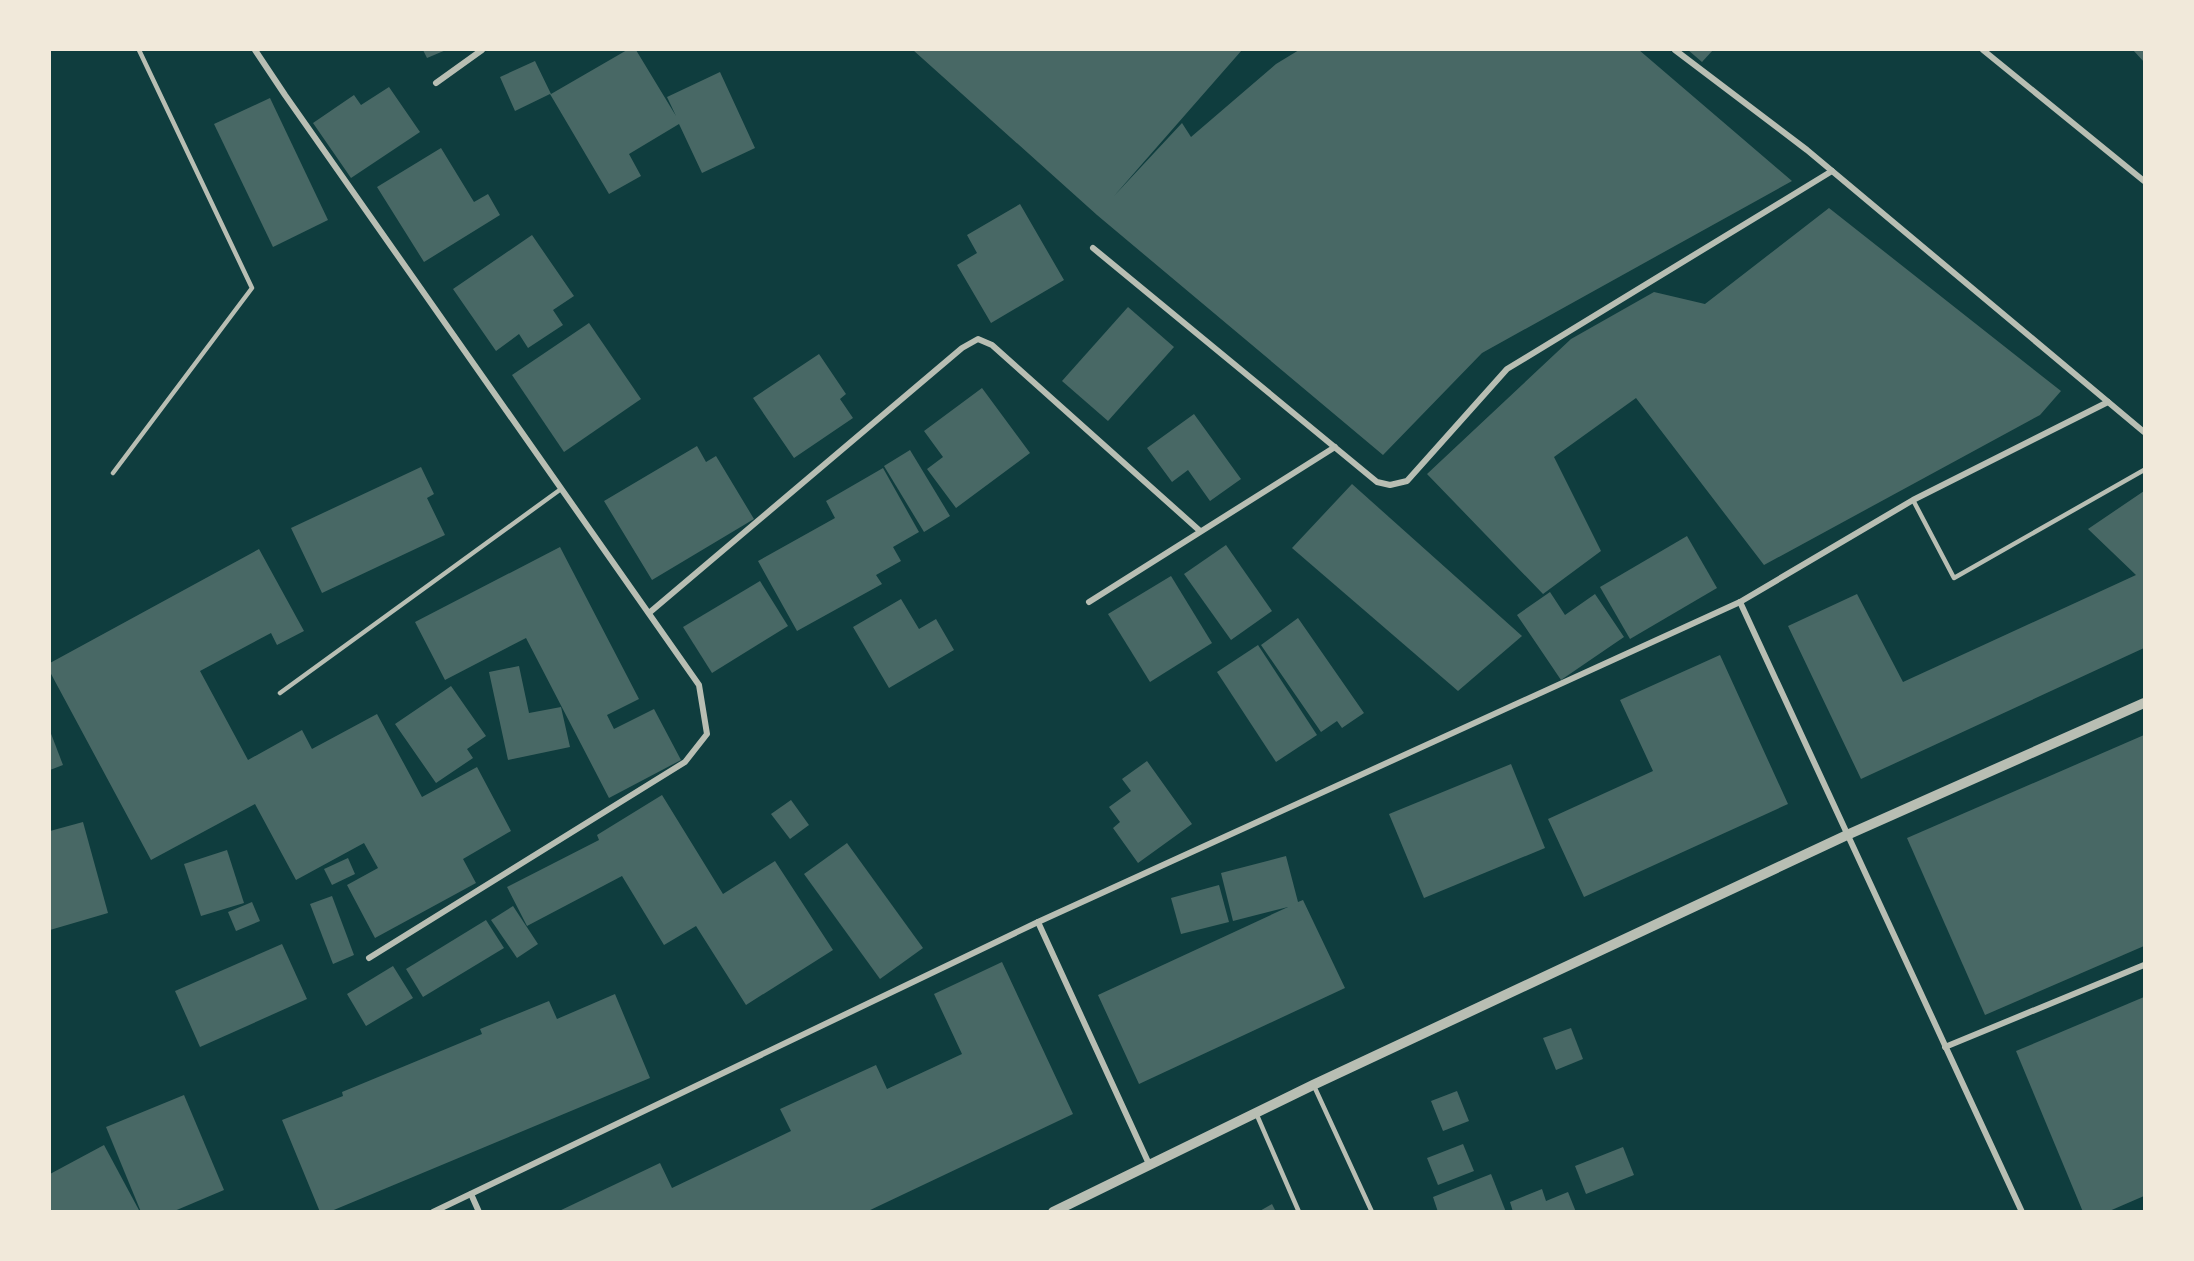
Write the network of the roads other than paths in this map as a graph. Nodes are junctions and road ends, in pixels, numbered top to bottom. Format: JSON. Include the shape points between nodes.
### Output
{"nodes":[{"id":1,"x":139,"y":50,"type":"edge"},
{"id":2,"x":255,"y":50,"type":"edge"},
{"id":3,"x":482,"y":50,"type":"edge"},
{"id":4,"x":1675,"y":50,"type":"edge"},
{"id":5,"x":1983,"y":50,"type":"edge"},
{"id":6,"x":436,"y":83,"type":"dead end"},
{"id":7,"x":1832,"y":171,"type":"junction"},
{"id":8,"x":2145,"y":181,"type":"edge"},
{"id":9,"x":1093,"y":248,"type":"dead end"},
{"id":10,"x":2108,"y":402,"type":"junction"},
{"id":11,"x":2145,"y":432,"type":"edge"},
{"id":12,"x":1335,"y":447,"type":"junction"},
{"id":13,"x":2145,"y":470,"type":"edge"},
{"id":14,"x":113,"y":473,"type":"dead end"},
{"id":15,"x":561,"y":489,"type":"junction"},
{"id":16,"x":1913,"y":501,"type":"junction"},
{"id":17,"x":1200,"y":531,"type":"junction"},
{"id":18,"x":1089,"y":602,"type":"dead end"},
{"id":19,"x":1740,"y":602,"type":"junction"},
{"id":20,"x":649,"y":614,"type":"junction"},
{"id":21,"x":280,"y":693,"type":"dead end"},
{"id":22,"x":2145,"y":703,"type":"edge"},
{"id":23,"x":1847,"y":835,"type":"junction"},
{"id":24,"x":1038,"y":922,"type":"junction"},
{"id":25,"x":369,"y":958,"type":"dead end"},
{"id":26,"x":2145,"y":965,"type":"edge"},
{"id":27,"x":1945,"y":1047,"type":"junction"},
{"id":28,"x":1314,"y":1085,"type":"junction"},
{"id":29,"x":1256,"y":1113,"type":"junction"},
{"id":30,"x":1149,"y":1164,"type":"junction"},
{"id":31,"x":471,"y":1194,"type":"junction"},
{"id":32,"x":433,"y":1212,"type":"edge"},
{"id":33,"x":479,"y":1212,"type":"edge"},
{"id":34,"x":1053,"y":1212,"type":"edge"},
{"id":35,"x":1299,"y":1212,"type":"edge"},
{"id":36,"x":1372,"y":1212,"type":"edge"},
{"id":37,"x":2022,"y":1212,"type":"edge"}],
"edges":[{"from":1,"to":14,"type":"lane","via":[[252,288]]},
{"from":2,"to":15,"type":"street"},
{"from":3,"to":6,"type":"street"},
{"from":4,"to":7,"type":"street"},
{"from":5,"to":8,"type":"street"},
{"from":7,"to":10,"type":"street"},
{"from":7,"to":12,"type":"street","via":[[1508,369],[1407,481],[1390,486],[1377,482]]},
{"from":9,"to":12,"type":"street"},
{"from":10,"to":11,"type":"street"},
{"from":10,"to":16,"type":"street"},
{"from":12,"to":17,"type":"street"},
{"from":13,"to":16,"type":"lane","via":[[1954,578]]},
{"from":15,"to":20,"type":"street"},
{"from":15,"to":21,"type":"lane"},
{"from":16,"to":19,"type":"street"},
{"from":17,"to":18,"type":"street"},
{"from":17,"to":20,"type":"street","via":[[992,345],[978,339],[962,348]]},
{"from":19,"to":23,"type":"street"},
{"from":19,"to":24,"type":"street"},
{"from":20,"to":25,"type":"street","via":[[699,685],[706,734],[686,762]]},
{"from":22,"to":23,"type":"street"},
{"from":23,"to":27,"type":"street"},
{"from":23,"to":28,"type":"street"},
{"from":24,"to":30,"type":"street"},
{"from":24,"to":31,"type":"street"},
{"from":26,"to":27,"type":"street"},
{"from":27,"to":37,"type":"street"},
{"from":28,"to":29,"type":"street"},
{"from":28,"to":36,"type":"lane"},
{"from":29,"to":30,"type":"street"},
{"from":29,"to":35,"type":"lane"},
{"from":30,"to":34,"type":"street"},
{"from":31,"to":32,"type":"street"},
{"from":31,"to":33,"type":"street"}]}
